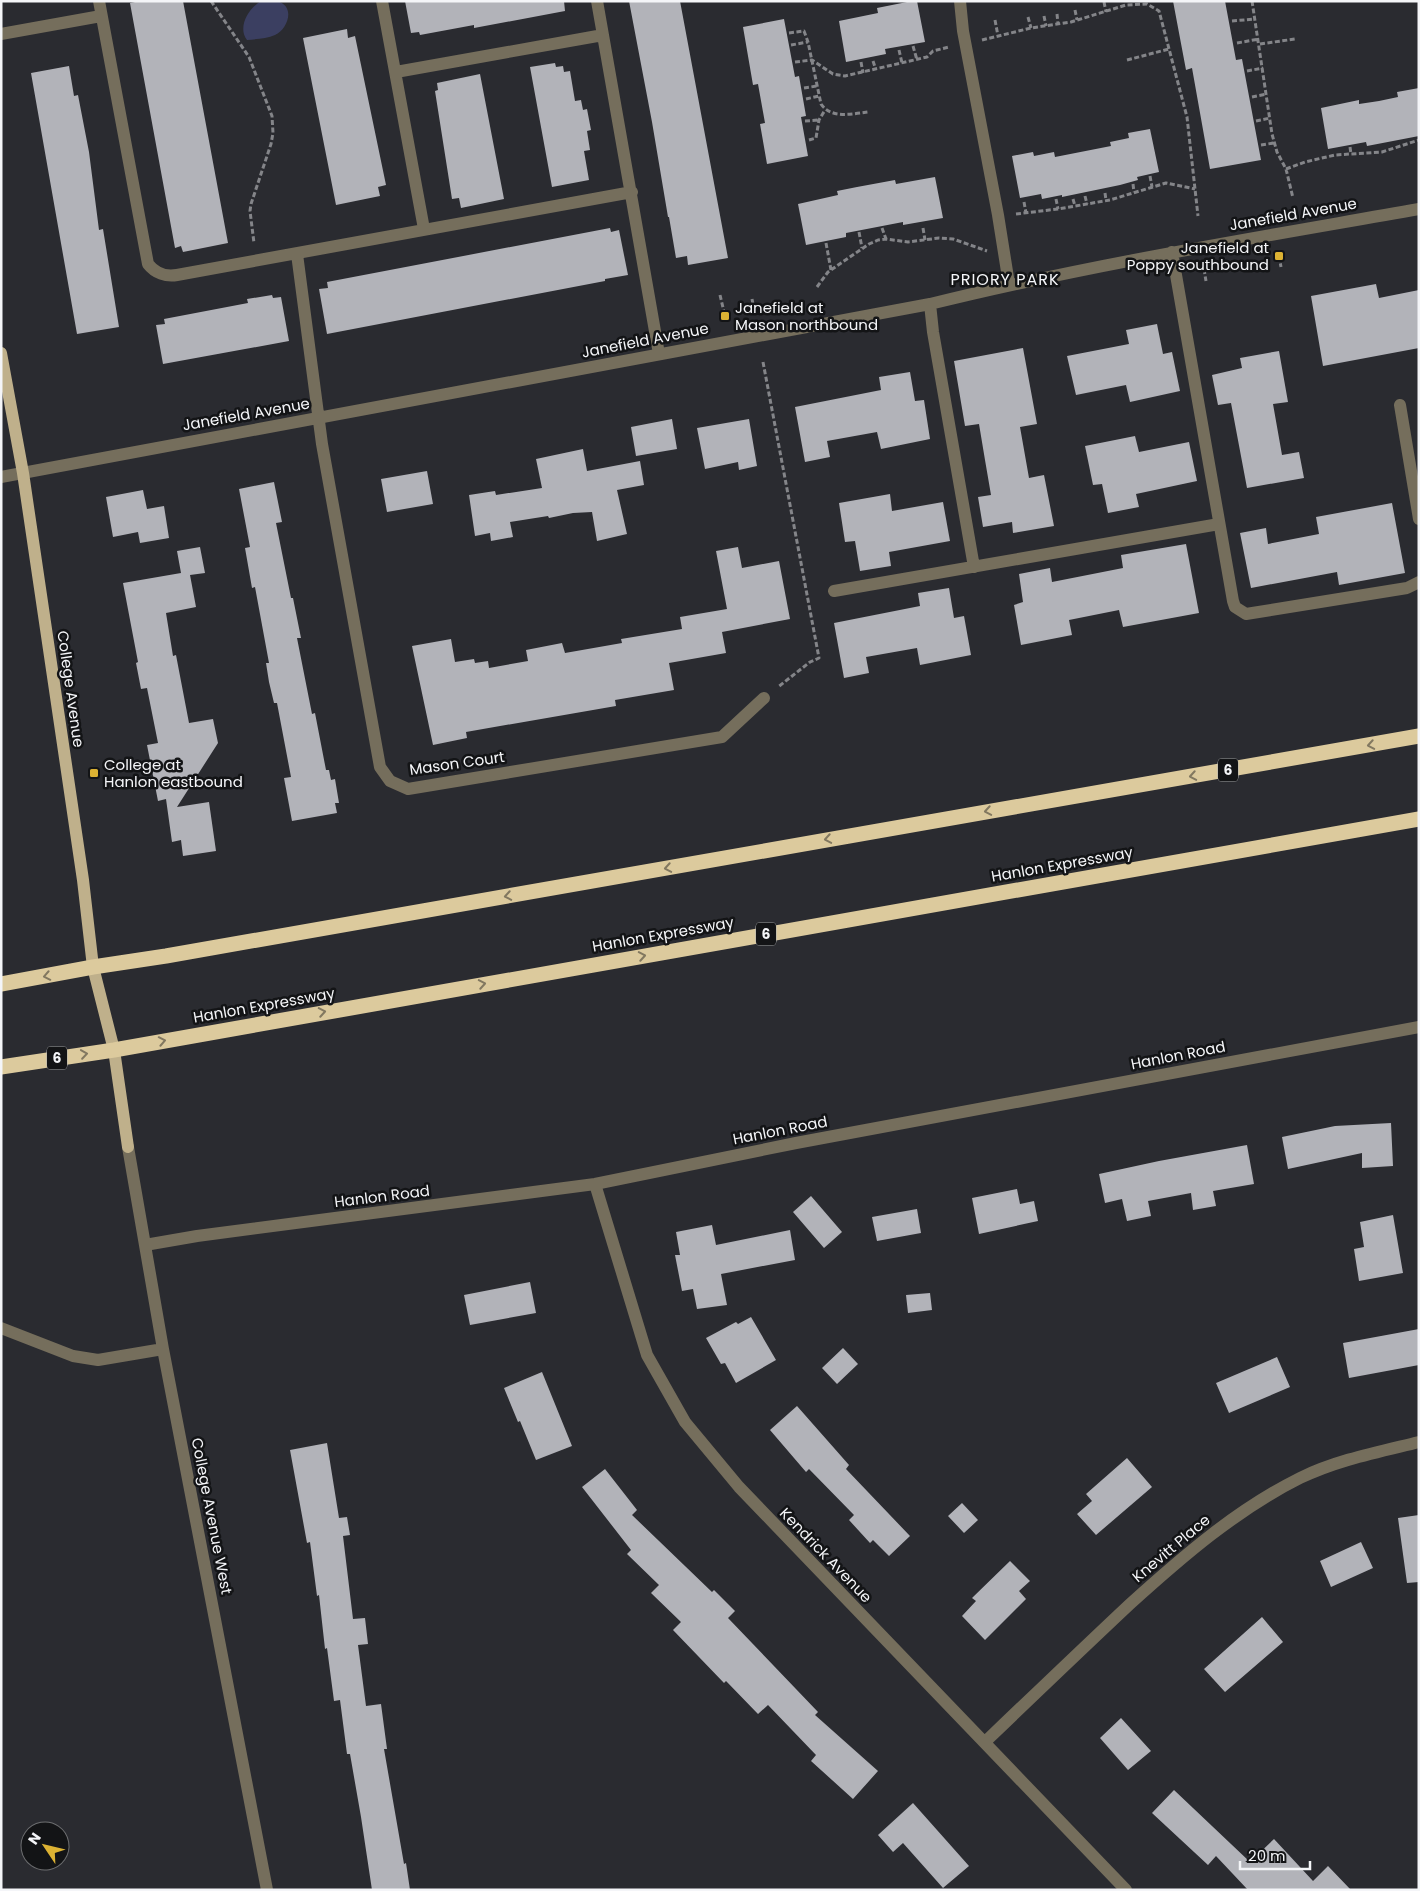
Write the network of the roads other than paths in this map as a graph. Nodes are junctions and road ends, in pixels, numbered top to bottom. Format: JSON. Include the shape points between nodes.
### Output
{"nodes":[{"id":1,"x":99,"y":1,"type":"edge"},
{"id":2,"x":382,"y":1,"type":"edge"},
{"id":3,"x":597,"y":1,"type":"edge"},
{"id":4,"x":960,"y":1,"type":"edge"},
{"id":5,"x":102,"y":16,"type":"junction"},
{"id":6,"x":1,"y":34,"type":"edge"},
{"id":7,"x":604,"y":35,"type":"junction"},
{"id":8,"x":396,"y":72,"type":"junction"},
{"id":9,"x":632,"y":192,"type":"junction"},
{"id":10,"x":1419,"y":209,"type":"edge"},
{"id":11,"x":424,"y":229,"type":"junction"},
{"id":12,"x":1172,"y":252,"type":"junction"},
{"id":13,"x":297,"y":254,"type":"junction"},
{"id":14,"x":1009,"y":284,"type":"junction"},
{"id":15,"x":930,"y":304,"type":"junction"},
{"id":16,"x":1,"y":353,"type":"edge"},
{"id":17,"x":659,"y":354,"type":"junction"},
{"id":18,"x":1400,"y":406,"type":"dead end"},
{"id":19,"x":318,"y":417,"type":"junction"},
{"id":20,"x":23,"y":473,"type":"junction"},
{"id":21,"x":1,"y":477,"type":"edge"},
{"id":22,"x":1419,"y":519,"type":"edge"},
{"id":23,"x":1219,"y":524,"type":"junction"},
{"id":24,"x":974,"y":567,"type":"junction"},
{"id":25,"x":1419,"y":582,"type":"edge"},
{"id":26,"x":834,"y":591,"type":"dead end"},
{"id":27,"x":764,"y":698,"type":"road end"},
{"id":28,"x":1419,"y":736,"type":"edge"},
{"id":29,"x":1419,"y":819,"type":"edge"},
{"id":30,"x":93,"y":967,"type":"junction"},
{"id":31,"x":1,"y":984,"type":"edge"},
{"id":32,"x":1419,"y":1027,"type":"edge"},
{"id":33,"x":114,"y":1050,"type":"junction"},
{"id":34,"x":1,"y":1067,"type":"edge"},
{"id":35,"x":128,"y":1147,"type":"joint"},
{"id":36,"x":595,"y":1184,"type":"junction"},
{"id":37,"x":144,"y":1245,"type":"junction"},
{"id":38,"x":1,"y":1328,"type":"edge"},
{"id":39,"x":164,"y":1349,"type":"junction"},
{"id":40,"x":1419,"y":1442,"type":"edge"},
{"id":41,"x":984,"y":1742,"type":"junction"},
{"id":42,"x":267,"y":1890,"type":"edge"},
{"id":43,"x":1126,"y":1890,"type":"edge"}],
"edges":[{"from":1,"to":5,"type":"street"},
{"from":2,"to":8,"type":"street"},
{"from":3,"to":7,"type":"street"},
{"from":4,"to":14,"type":"street"},
{"from":5,"to":6,"type":"street"},
{"from":5,"to":13,"type":"street","via":[[148,264],[153,271],[171,276]]},
{"from":7,"to":8,"type":"street"},
{"from":7,"to":9,"type":"street"},
{"from":8,"to":11,"type":"street"},
{"from":9,"to":11,"type":"street"},
{"from":9,"to":17,"type":"street"},
{"from":10,"to":12,"type":"street","name":"Janefield Avenue"},
{"from":11,"to":13,"type":"street"},
{"from":12,"to":14,"type":"street","name":"Janefield Avenue"},
{"from":12,"to":23,"type":"street"},
{"from":13,"to":19,"type":"street","name":"Mason Court"},
{"from":14,"to":15,"type":"street","name":"Janefield Avenue"},
{"from":15,"to":17,"type":"street","name":"Janefield Avenue"},
{"from":15,"to":24,"type":"street"},
{"from":16,"to":20,"type":"main road","name":"College Avenue"},
{"from":17,"to":19,"type":"street","name":"Janefield Avenue"},
{"from":18,"to":22,"type":"street"},
{"from":19,"to":20,"type":"street","name":"Janefield Avenue"},
{"from":19,"to":27,"type":"street","name":"Mason Court","via":[[380,767],[390,781],[408,789],[722,737]]},
{"from":20,"to":21,"type":"street","name":"Janefield Avenue"},
{"from":20,"to":30,"type":"main road","name":"College Avenue","via":[[84,880]]},
{"from":23,"to":24,"type":"street"},
{"from":23,"to":25,"type":"street","via":[[1233,601],[1235,607],[1246,614],[1407,588]]},
{"from":24,"to":26,"type":"street"},
{"from":28,"to":30,"type":"highway","number":"6","one_way":true},
{"from":33,"to":29,"type":"highway","name":"Hanlon Expressway","number":"6","one_way":true},
{"from":30,"to":31,"type":"highway","number":"6","one_way":true},
{"from":30,"to":33,"type":"main road","name":"College Avenue"},
{"from":32,"to":36,"type":"street","name":"Hanlon Road"},
{"from":34,"to":33,"type":"highway","name":"Hanlon Expressway","number":"6","one_way":true},
{"from":33,"to":35,"type":"main road","name":"College Avenue"},
{"from":35,"to":37,"type":"street","name":"College Avenue West"},
{"from":36,"to":37,"type":"street","name":"Hanlon Road"},
{"from":36,"to":41,"type":"street","name":"Kendrick Avenue","via":[[647,1355],[685,1422],[738,1487]]},
{"from":37,"to":39,"type":"street","name":"College Avenue West"},
{"from":38,"to":39,"type":"street","via":[[74,1356],[98,1360]]},
{"from":39,"to":42,"type":"street","name":"College Avenue West"},
{"from":40,"to":41,"type":"street","name":"Knevitt Place","via":[[1342,1461],[1259,1500],[1216,1530],[1156,1581]]},
{"from":41,"to":43,"type":"street","name":"Kendrick Avenue"}]}
